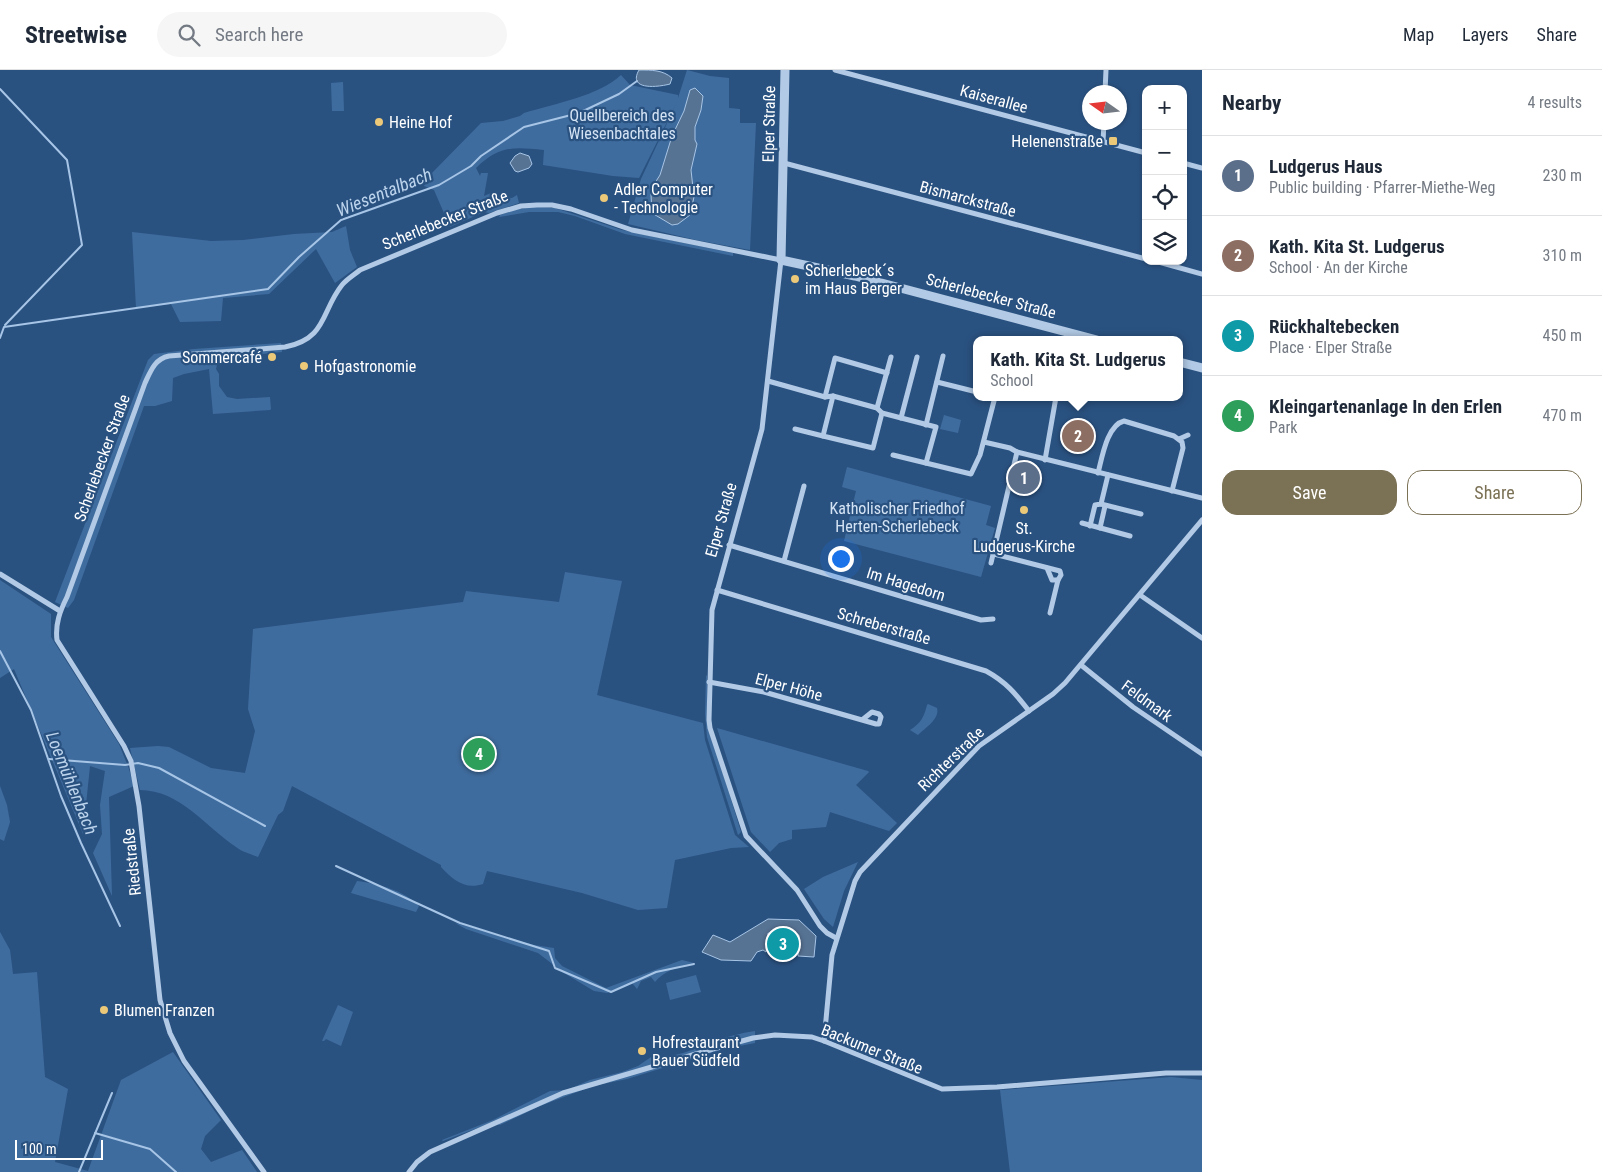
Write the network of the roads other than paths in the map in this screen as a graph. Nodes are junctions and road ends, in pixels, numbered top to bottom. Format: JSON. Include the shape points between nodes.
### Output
{"nodes":[{"id":1,"x":785,"y":70,"type":"edge"},
{"id":2,"x":835,"y":70,"type":"edge"},
{"id":3,"x":1106,"y":70,"type":"edge"},
{"id":4,"x":1105,"y":85,"type":"edge"},
{"id":5,"x":1104,"y":130,"type":"edge"},
{"id":6,"x":1103,"y":142,"type":"junction"},
{"id":7,"x":1142,"y":152,"type":"edge"},
{"id":8,"x":784,"y":163,"type":"junction"},
{"id":9,"x":1187,"y":164,"type":"edge"},
{"id":10,"x":1202,"y":168,"type":"edge"},
{"id":11,"x":1142,"y":258,"type":"edge"},
{"id":12,"x":781,"y":260,"type":"junction"},
{"id":13,"x":1169,"y":265,"type":"edge"},
{"id":14,"x":1202,"y":274,"type":"edge"},
{"id":15,"x":1066,"y":336,"type":"edge"},
{"id":16,"x":943,"y":356,"type":"dead end"},
{"id":17,"x":891,"y":357,"type":"dead end"},
{"id":18,"x":917,"y":357,"type":"dead end"},
{"id":19,"x":1183,"y":363,"type":"edge"},
{"id":20,"x":1202,"y":368,"type":"edge"},
{"id":21,"x":887,"y":373,"type":"junction"},
{"id":22,"x":768,"y":381,"type":"junction"},
{"id":23,"x":937,"y":382,"type":"junction"},
{"id":24,"x":973,"y":391,"type":"edge"},
{"id":25,"x":833,"y":396,"type":"junction"},
{"id":26,"x":825,"y":397,"type":"junction"},
{"id":27,"x":994,"y":401,"type":"edge"},
{"id":28,"x":1055,"y":401,"type":"edge"},
{"id":29,"x":877,"y":408,"type":"junction"},
{"id":30,"x":882,"y":413,"type":"junction"},
{"id":31,"x":901,"y":418,"type":"junction"},
{"id":32,"x":926,"y":425,"type":"junction"},
{"id":33,"x":795,"y":429,"type":"dead end"},
{"id":34,"x":1188,"y":435,"type":"dead end"},
{"id":35,"x":823,"y":436,"type":"junction"},
{"id":36,"x":1179,"y":438,"type":"junction"},
{"id":37,"x":984,"y":442,"type":"junction"},
{"id":38,"x":1016,"y":452,"type":"junction"},
{"id":39,"x":893,"y":455,"type":"dead end"},
{"id":40,"x":1045,"y":460,"type":"junction"},
{"id":41,"x":926,"y":463,"type":"junction"},
{"id":42,"x":1098,"y":473,"type":"junction"},
{"id":43,"x":1108,"y":475,"type":"junction"},
{"id":44,"x":804,"y":486,"type":"dead end"},
{"id":45,"x":1172,"y":491,"type":"junction"},
{"id":46,"x":1202,"y":498,"type":"edge"},
{"id":47,"x":1103,"y":505,"type":"junction"},
{"id":48,"x":1141,"y":514,"type":"dead end"},
{"id":49,"x":1202,"y":520,"type":"edge"},
{"id":50,"x":1082,"y":523,"type":"dead end"},
{"id":51,"x":1090,"y":526,"type":"junction"},
{"id":52,"x":1100,"y":528,"type":"junction"},
{"id":53,"x":1130,"y":536,"type":"dead end"},
{"id":54,"x":729,"y":545,"type":"junction"},
{"id":55,"x":994,"y":554,"type":"junction"},
{"id":56,"x":784,"y":561,"type":"junction"},
{"id":57,"x":991,"y":563,"type":"dead end"},
{"id":58,"x":1047,"y":568,"type":"junction"},
{"id":59,"x":0,"y":574,"type":"edge"},
{"id":60,"x":1058,"y":580,"type":"junction"},
{"id":61,"x":717,"y":590,"type":"junction"},
{"id":62,"x":1140,"y":595,"type":"junction"},
{"id":63,"x":60,"y":612,"type":"junction"},
{"id":64,"x":1050,"y":613,"type":"dead end"},
{"id":65,"x":993,"y":618,"type":"dead end"},
{"id":66,"x":1202,"y":638,"type":"edge"},
{"id":67,"x":1081,"y":665,"type":"junction"},
{"id":68,"x":709,"y":682,"type":"junction"},
{"id":69,"x":1029,"y":711,"type":"junction"},
{"id":70,"x":862,"y":720,"type":"dead end"},
{"id":71,"x":1202,"y":754,"type":"edge"},
{"id":72,"x":836,"y":938,"type":"junction"},
{"id":73,"x":824,"y":1041,"type":"junction"},
{"id":74,"x":1202,"y":1073,"type":"edge"},
{"id":75,"x":264,"y":1172,"type":"edge"},
{"id":76,"x":409,"y":1172,"type":"edge"}],
"edges":[{"from":1,"to":8,"type":"street","name":"Elper Straße"},
{"from":2,"to":6,"type":"street","name":"Kaiserallee"},
{"from":3,"to":4,"type":"street"},
{"from":5,"to":6,"type":"street"},
{"from":6,"to":7,"type":"street","name":"Kaiserallee"},
{"from":8,"to":11,"type":"street","name":"Bismarckstraße"},
{"from":8,"to":12,"type":"street","name":"Elper Straße"},
{"from":9,"to":10,"type":"street"},
{"from":12,"to":15,"type":"street","name":"Scherlebecker Straße","via":[[855,276]]},
{"from":12,"to":22,"type":"street","name":"Elper Straße"},
{"from":12,"to":63,"type":"street","name":"Scherlebecker Straße","via":[[632,230],[561,206],[521,206],[360,270],[341,286],[320,326],[300,343],[160,359],[145,383]]},
{"from":13,"to":14,"type":"street"},
{"from":16,"to":23,"type":"street"},
{"from":17,"to":21,"type":"street"},
{"from":18,"to":31,"type":"street"},
{"from":19,"to":20,"type":"street"},
{"from":21,"to":26,"type":"street","via":[[835,358]]},
{"from":21,"to":29,"type":"street"},
{"from":22,"to":26,"type":"street"},
{"from":22,"to":54,"type":"street","name":"Elper Straße","via":[[762,429]]},
{"from":23,"to":24,"type":"street"},
{"from":23,"to":32,"type":"street"},
{"from":25,"to":26,"type":"street"},
{"from":25,"to":29,"type":"street"},
{"from":25,"to":35,"type":"street"},
{"from":27,"to":37,"type":"street"},
{"from":28,"to":40,"type":"street"},
{"from":29,"to":30,"type":"street"},
{"from":30,"to":31,"type":"street"},
{"from":30,"to":35,"type":"street","via":[[873,448]]},
{"from":31,"to":32,"type":"street"},
{"from":32,"to":41,"type":"street","via":[[936,427]]},
{"from":33,"to":35,"type":"street"},
{"from":34,"to":36,"type":"street"},
{"from":36,"to":42,"type":"street","via":[[1118,422],[1104,449]]},
{"from":36,"to":45,"type":"street","via":[[1183,448]]},
{"from":37,"to":38,"type":"street"},
{"from":37,"to":41,"type":"street","via":[[972,474]]},
{"from":38,"to":40,"type":"street"},
{"from":38,"to":55,"type":"street"},
{"from":39,"to":41,"type":"street"},
{"from":40,"to":42,"type":"street"},
{"from":42,"to":43,"type":"street"},
{"from":43,"to":45,"type":"street"},
{"from":43,"to":47,"type":"street"},
{"from":44,"to":56,"type":"street"},
{"from":45,"to":46,"type":"street"},
{"from":47,"to":48,"type":"street"},
{"from":47,"to":51,"type":"street","via":[[1095,505]]},
{"from":47,"to":52,"type":"street"},
{"from":49,"to":62,"type":"street","name":"Richterstraße"},
{"from":50,"to":51,"type":"street"},
{"from":51,"to":52,"type":"street"},
{"from":52,"to":53,"type":"street"},
{"from":54,"to":56,"type":"street","name":"Im Hagedorn"},
{"from":54,"to":61,"type":"street","name":"Elper Straße"},
{"from":55,"to":57,"type":"street"},
{"from":55,"to":58,"type":"street"},
{"from":56,"to":65,"type":"street","name":"Im Hagedorn","via":[[981,620]]},
{"from":58,"to":60,"type":"street","via":[[1052,580]]},
{"from":58,"to":60,"type":"street","via":[[1060,571]]},
{"from":59,"to":63,"type":"street"},
{"from":60,"to":64,"type":"street"},
{"from":61,"to":68,"type":"street","name":"Elper Straße","via":[[712,610]]},
{"from":61,"to":69,"type":"street","name":"Schreberstraße","via":[[986,671],[1007,684]]},
{"from":62,"to":66,"type":"street"},
{"from":62,"to":67,"type":"street","name":"Richterstraße"},
{"from":63,"to":75,"type":"street","name":"Riedstraße","via":[[57,640],[124,746],[133,767],[158,986],[172,1039],[184,1061]]},
{"from":67,"to":69,"type":"street","name":"Richterstraße","via":[[1059,689]]},
{"from":67,"to":71,"type":"street","name":"Feldmark","via":[[1133,707]]},
{"from":68,"to":70,"type":"street","name":"Elper Höhe","via":[[764,692]]},
{"from":68,"to":72,"type":"street","name":"Elper Straße","via":[[710,728],[746,836],[797,890],[820,926]]},
{"from":69,"to":72,"type":"street","name":"Richterstraße","via":[[979,746],[865,866],[855,881]]},
{"from":72,"to":73,"type":"street","name":"Richterstraße"},
{"from":73,"to":74,"type":"street","name":"Backumer Straße","via":[[942,1089]]},
{"from":73,"to":76,"type":"street","name":"Backumer Straße","via":[[797,1036],[761,1037],[571,1090],[430,1152]]}]}
